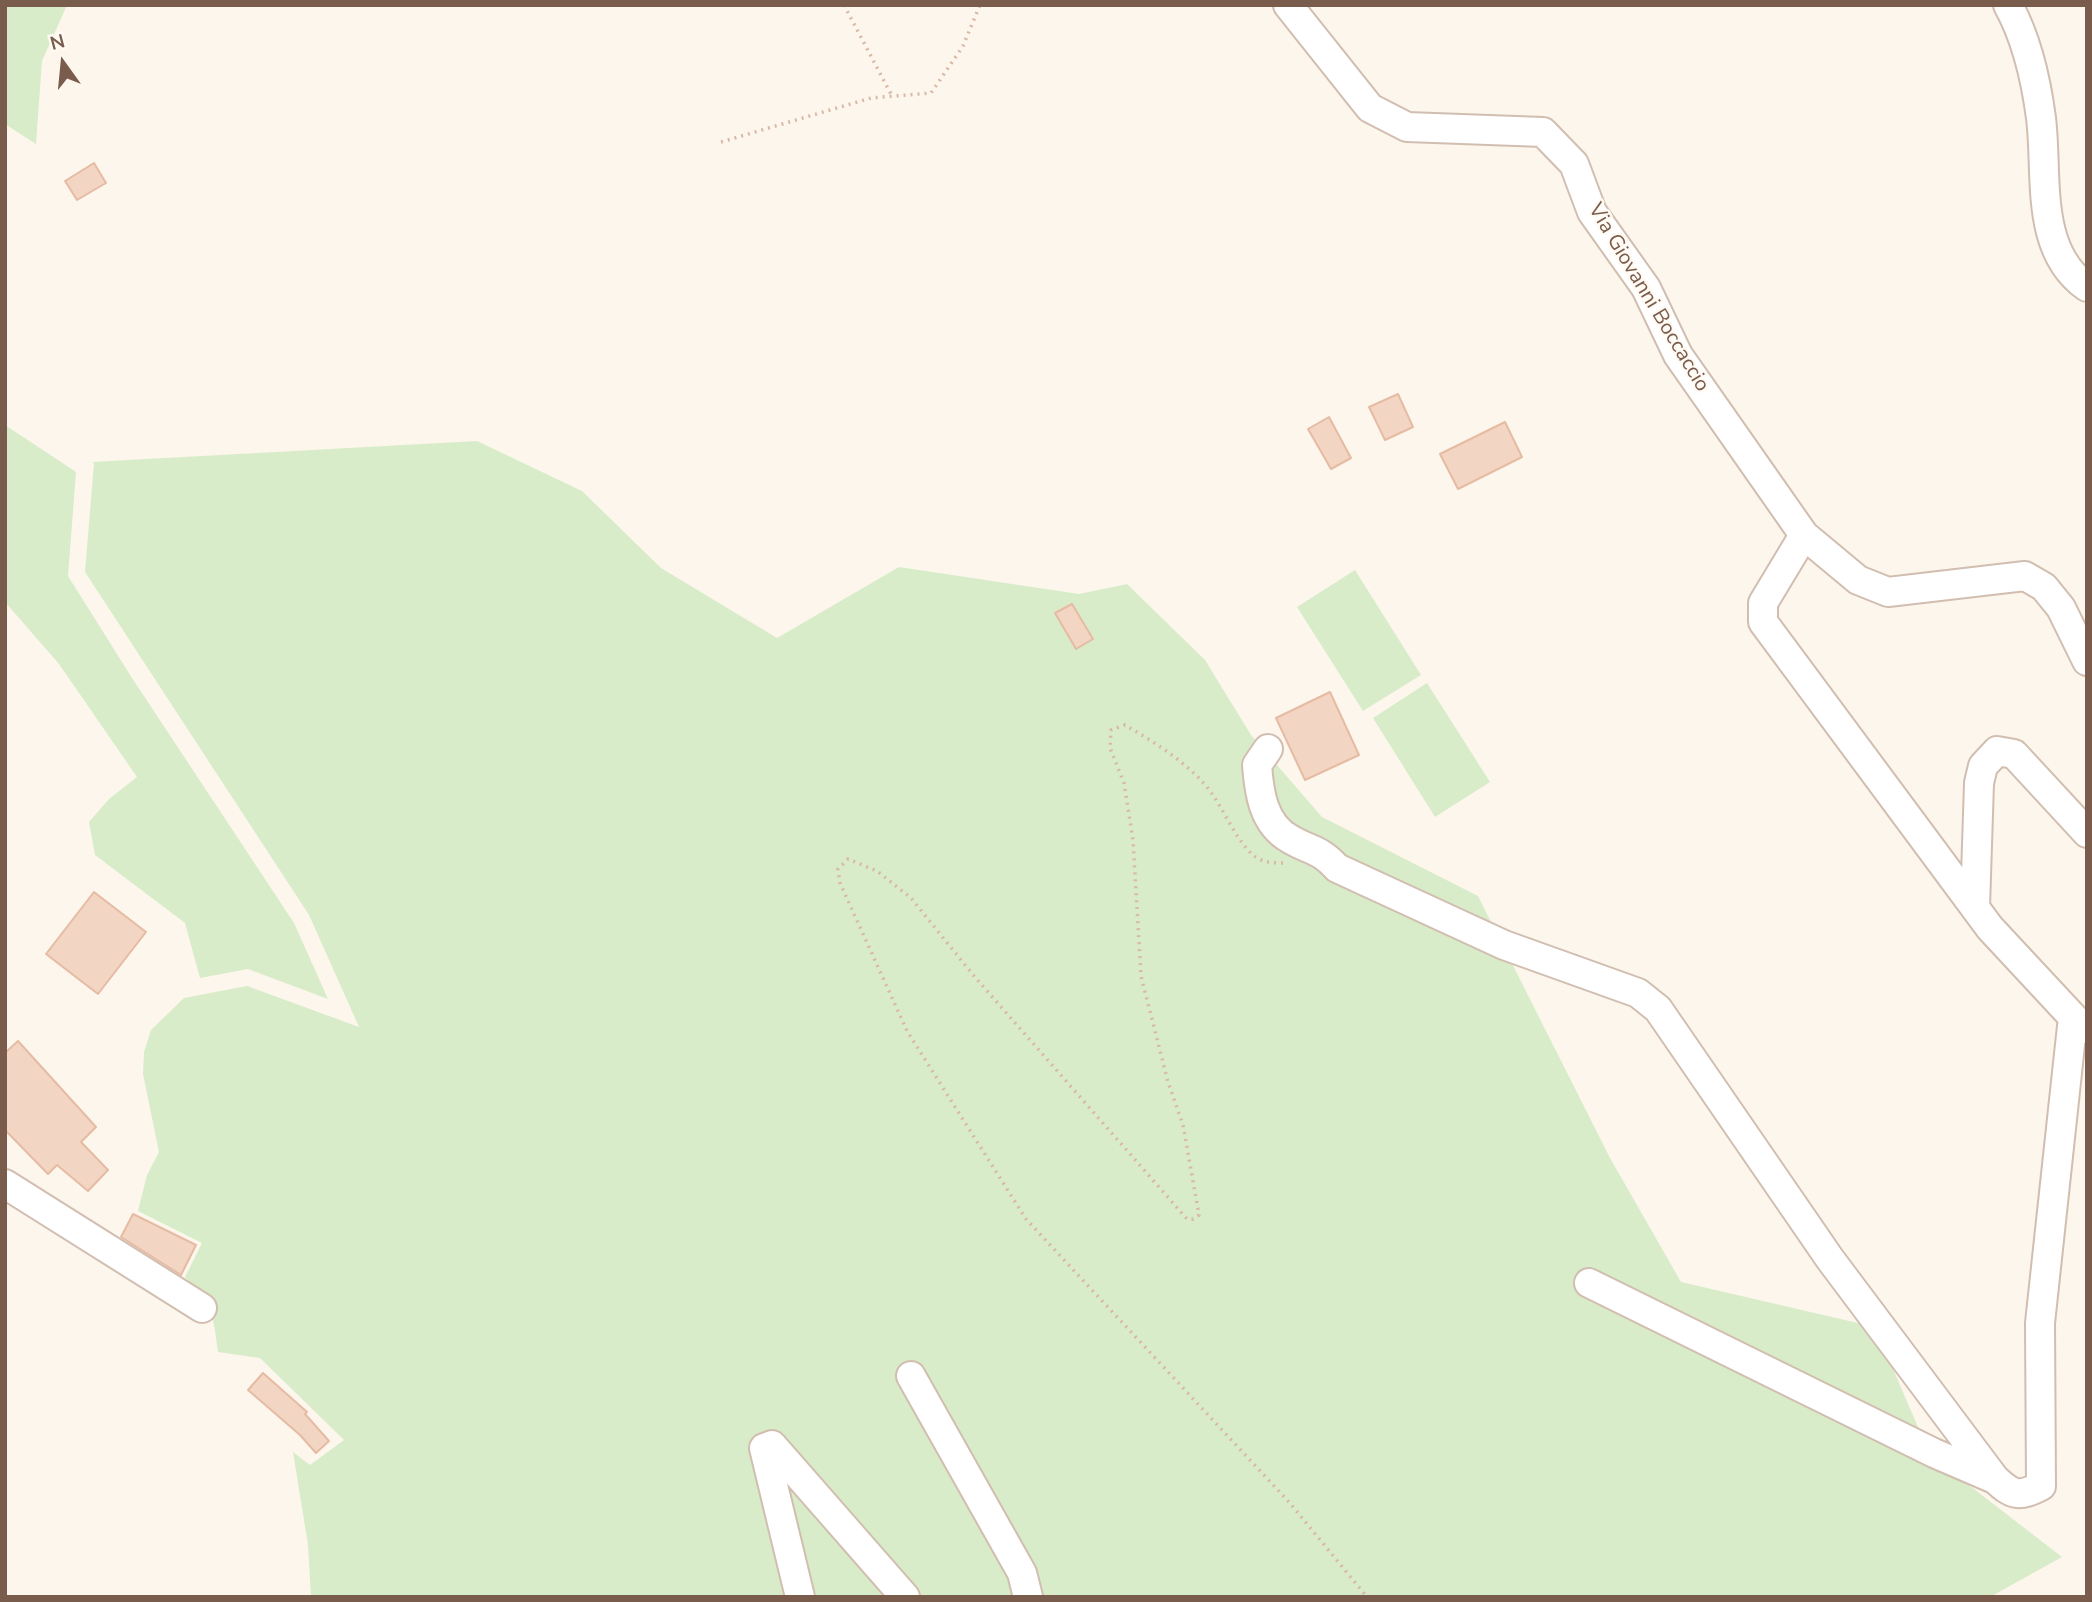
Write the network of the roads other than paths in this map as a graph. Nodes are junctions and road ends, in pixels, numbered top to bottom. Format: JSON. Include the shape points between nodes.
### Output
{"nodes":[{"id":1,"x":1289,"y":5,"type":"edge"},
{"id":2,"x":2008,"y":5,"type":"edge"},
{"id":3,"x":2087,"y":287,"type":"edge"},
{"id":4,"x":1804,"y":535,"type":"junction"},
{"id":5,"x":2087,"y":661,"type":"edge"},
{"id":6,"x":1268,"y":749,"type":"dead end"},
{"id":7,"x":2087,"y":833,"type":"edge"},
{"id":8,"x":1975,"y":907,"type":"junction"},
{"id":9,"x":2080,"y":1024,"type":"edge"},
{"id":10,"x":5,"y":1184,"type":"edge"},
{"id":11,"x":1589,"y":1283,"type":"dead end"},
{"id":12,"x":202,"y":1308,"type":"dead end"},
{"id":13,"x":911,"y":1376,"type":"dead end"},
{"id":14,"x":1995,"y":1479,"type":"junction"},
{"id":15,"x":800,"y":1597,"type":"edge"},
{"id":16,"x":905,"y":1597,"type":"edge"},
{"id":17,"x":1028,"y":1597,"type":"edge"}],
"edges":[{"from":1,"to":4,"type":"street","name":"Via Giovanni Boccaccio","via":[[1370,108],[1407,127],[1543,132],[1574,164],[1592,212],[1646,288],[1678,355]]},
{"from":2,"to":3,"type":"street","via":[[2032,66],[2049,229],[2059,256]]},
{"from":4,"to":5,"type":"street","name":"Via Giovanni Boccaccio","via":[[1858,580],[1888,592],[2025,576],[2044,587],[2061,608]]},
{"from":4,"to":8,"type":"street","via":[[1763,604],[1763,622]]},
{"from":6,"to":14,"type":"street","via":[[1257,765],[1259,796],[1274,826],[1289,839],[1327,856],[1337,867],[1504,945],[1638,993],[1658,1009],[1830,1259]]},
{"from":7,"to":8,"type":"street","via":[[2014,754],[1997,751],[1983,766],[1979,783]]},
{"from":8,"to":9,"type":"street"},
{"from":9,"to":14,"type":"street","via":[[2040,1323],[2041,1486],[2023,1495],[2008,1492]]},
{"from":10,"to":12,"type":"street"},
{"from":11,"to":14,"type":"street"},
{"from":13,"to":17,"type":"street","via":[[1023,1573]]},
{"from":15,"to":16,"type":"street","via":[[764,1448],[772,1446]]}]}
